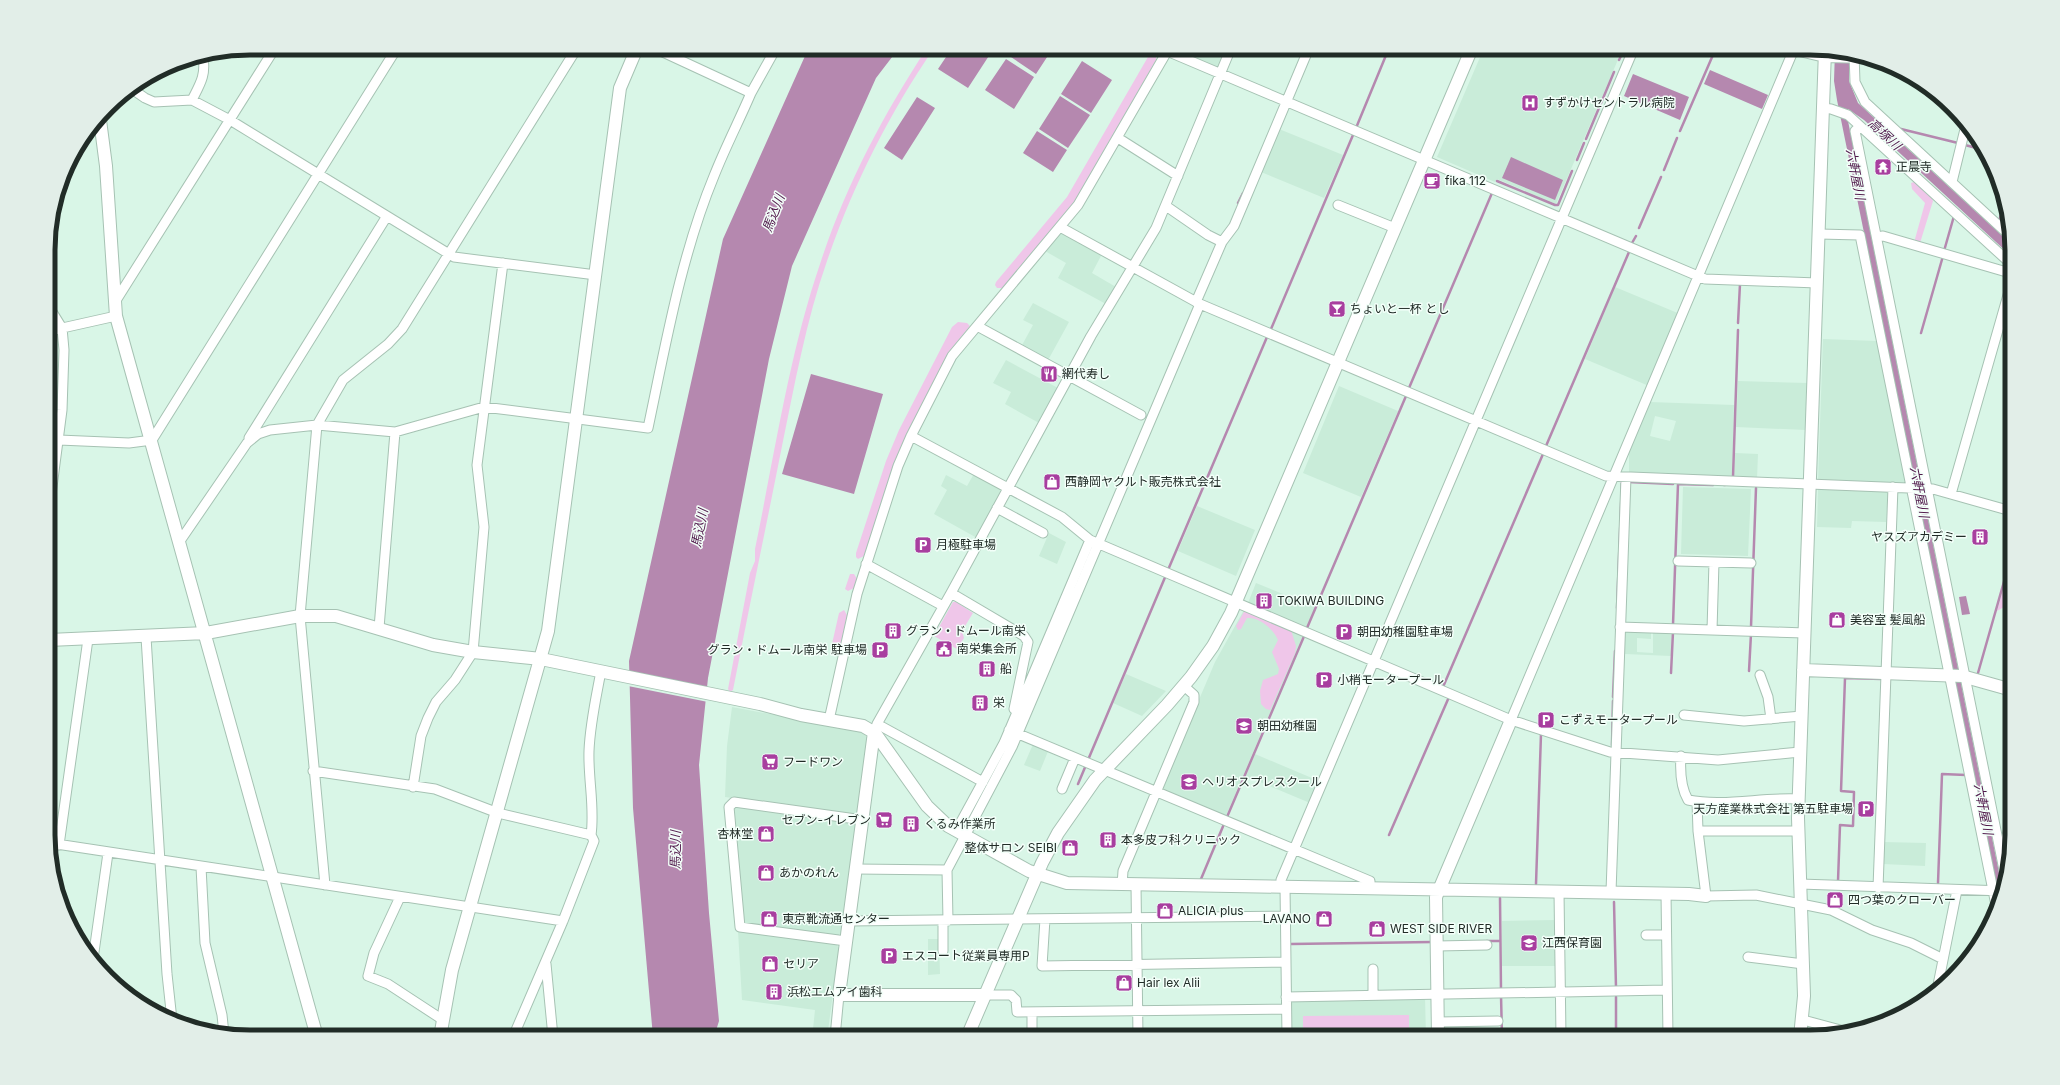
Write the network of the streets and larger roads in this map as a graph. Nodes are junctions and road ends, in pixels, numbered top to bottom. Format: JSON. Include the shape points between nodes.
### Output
{"nodes":[{"id":1,"x":271,"y":55,"type":"edge"},
{"id":2,"x":393,"y":55,"type":"edge"},
{"id":3,"x":573,"y":55,"type":"edge"},
{"id":4,"x":634,"y":55,"type":"edge"},
{"id":5,"x":669,"y":55,"type":"edge"},
{"id":6,"x":772,"y":55,"type":"edge"},
{"id":7,"x":1165,"y":55,"type":"edge"},
{"id":8,"x":1179,"y":55,"type":"edge"},
{"id":9,"x":1228,"y":55,"type":"edge"},
{"id":10,"x":1306,"y":55,"type":"edge"},
{"id":11,"x":1469,"y":55,"type":"edge"},
{"id":12,"x":1631,"y":55,"type":"edge"},
{"id":13,"x":1790,"y":55,"type":"edge"},
{"id":14,"x":1828,"y":56,"type":"edge"},
{"id":15,"x":204,"y":61,"type":"edge"},
{"id":16,"x":1854,"y":61,"type":"edge"},
{"id":17,"x":1220,"y":74,"type":"junction"},
{"id":18,"x":136,"y":92,"type":"edge"},
{"id":19,"x":751,"y":93,"type":"junction"},
{"id":20,"x":192,"y":100,"type":"junction"},
{"id":21,"x":1286,"y":103,"type":"junction"},
{"id":22,"x":1823,"y":108,"type":"junction"},
{"id":23,"x":230,"y":120,"type":"junction"},
{"id":24,"x":101,"y":124,"type":"edge"},
{"id":25,"x":1860,"y":126,"type":"junction"},
{"id":26,"x":1965,"y":131,"type":"edge"},
{"id":27,"x":1118,"y":138,"type":"junction"},
{"id":28,"x":1424,"y":160,"type":"junction"},
{"id":29,"x":318,"y":174,"type":"junction"},
{"id":30,"x":1178,"y":176,"type":"junction"},
{"id":31,"x":1952,"y":182,"type":"junction"},
{"id":32,"x":1338,"y":205,"type":"dead end"},
{"id":33,"x":1166,"y":206,"type":"junction"},
{"id":34,"x":386,"y":216,"type":"junction"},
{"id":35,"x":1562,"y":218,"type":"junction"},
{"id":36,"x":1060,"y":227,"type":"junction"},
{"id":37,"x":1395,"y":228,"type":"junction"},
{"id":38,"x":2004,"y":230,"type":"edge"},
{"id":39,"x":1819,"y":234,"type":"junction"},
{"id":40,"x":1877,"y":237,"type":"junction"},
{"id":41,"x":1222,"y":242,"type":"junction"},
{"id":42,"x":448,"y":254,"type":"junction"},
{"id":43,"x":2005,"y":258,"type":"edge"},
{"id":44,"x":503,"y":263,"type":"junction"},
{"id":45,"x":1133,"y":268,"type":"junction"},
{"id":46,"x":2005,"y":272,"type":"edge"},
{"id":47,"x":596,"y":275,"type":"junction"},
{"id":48,"x":1699,"y":277,"type":"junction"},
{"id":49,"x":1817,"y":283,"type":"junction"},
{"id":50,"x":114,"y":303,"type":"junction"},
{"id":51,"x":1198,"y":303,"type":"junction"},
{"id":52,"x":2005,"y":305,"type":"edge"},
{"id":53,"x":116,"y":316,"type":"junction"},
{"id":54,"x":55,"y":317,"type":"edge"},
{"id":55,"x":977,"y":326,"type":"junction"},
{"id":56,"x":62,"y":328,"type":"junction"},
{"id":57,"x":55,"y":330,"type":"edge"},
{"id":58,"x":1338,"y":363,"type":"junction"},
{"id":59,"x":1069,"y":376,"type":"junction"},
{"id":60,"x":484,"y":407,"type":"junction"},
{"id":61,"x":1141,"y":415,"type":"dead end"},
{"id":62,"x":578,"y":419,"type":"junction"},
{"id":63,"x":1476,"y":421,"type":"junction"},
{"id":64,"x":317,"y":425,"type":"junction"},
{"id":65,"x":395,"y":432,"type":"junction"},
{"id":66,"x":911,"y":436,"type":"junction"},
{"id":67,"x":59,"y":440,"type":"junction"},
{"id":68,"x":152,"y":440,"type":"junction"},
{"id":69,"x":247,"y":443,"type":"junction"},
{"id":70,"x":55,"y":468,"type":"edge"},
{"id":71,"x":1614,"y":476,"type":"junction"},
{"id":72,"x":1626,"y":477,"type":"junction"},
{"id":73,"x":1810,"y":484,"type":"junction"},
{"id":74,"x":1893,"y":487,"type":"junction"},
{"id":75,"x":1008,"y":488,"type":"junction"},
{"id":76,"x":1912,"y":488,"type":"junction"},
{"id":77,"x":1926,"y":489,"type":"junction"},
{"id":78,"x":1951,"y":494,"type":"junction"},
{"id":79,"x":997,"y":508,"type":"junction"},
{"id":80,"x":2005,"y":509,"type":"edge"},
{"id":81,"x":1043,"y":533,"type":"dead end"},
{"id":82,"x":180,"y":541,"type":"junction"},
{"id":83,"x":1094,"y":542,"type":"junction"},
{"id":84,"x":1678,"y":561,"type":"dead end"},
{"id":85,"x":1714,"y":562,"type":"junction"},
{"id":86,"x":1751,"y":563,"type":"dead end"},
{"id":87,"x":866,"y":564,"type":"junction"},
{"id":88,"x":951,"y":593,"type":"junction"},
{"id":89,"x":1237,"y":601,"type":"junction"},
{"id":90,"x":944,"y":606,"type":"junction"},
{"id":91,"x":300,"y":616,"type":"junction"},
{"id":92,"x":1620,"y":627,"type":"junction"},
{"id":93,"x":379,"y":628,"type":"junction"},
{"id":94,"x":1712,"y":630,"type":"junction"},
{"id":95,"x":206,"y":633,"type":"junction"},
{"id":96,"x":1805,"y":633,"type":"junction"},
{"id":97,"x":146,"y":637,"type":"junction"},
{"id":98,"x":88,"y":638,"type":"junction"},
{"id":99,"x":55,"y":640,"type":"edge"},
{"id":100,"x":473,"y":652,"type":"junction"},
{"id":101,"x":541,"y":659,"type":"junction"},
{"id":102,"x":1374,"y":661,"type":"junction"},
{"id":103,"x":1803,"y":670,"type":"junction"},
{"id":104,"x":600,"y":672,"type":"junction"},
{"id":105,"x":1886,"y":673,"type":"junction"},
{"id":106,"x":1760,"y":675,"type":"dead end"},
{"id":107,"x":1957,"y":676,"type":"junction"},
{"id":108,"x":1184,"y":686,"type":"junction"},
{"id":109,"x":2005,"y":688,"type":"edge"},
{"id":110,"x":1017,"y":712,"type":"junction"},
{"id":111,"x":1684,"y":715,"type":"dead end"},
{"id":112,"x":1802,"y":716,"type":"junction"},
{"id":113,"x":1771,"y":719,"type":"junction"},
{"id":114,"x":829,"y":720,"type":"junction"},
{"id":115,"x":1511,"y":720,"type":"junction"},
{"id":116,"x":875,"y":728,"type":"junction"},
{"id":117,"x":1014,"y":732,"type":"junction"},
{"id":118,"x":1800,"y":752,"type":"junction"},
{"id":119,"x":1616,"y":753,"type":"junction"},
{"id":120,"x":1681,"y":756,"type":"junction"},
{"id":121,"x":1075,"y":758,"type":"junction"},
{"id":122,"x":1105,"y":770,"type":"junction"},
{"id":123,"x":313,"y":771,"type":"junction"},
{"id":124,"x":983,"y":782,"type":"junction"},
{"id":125,"x":413,"y":787,"type":"junction"},
{"id":126,"x":1062,"y":790,"type":"dead end"},
{"id":127,"x":1156,"y":792,"type":"junction"},
{"id":128,"x":1799,"y":799,"type":"junction"},
{"id":129,"x":1697,"y":802,"type":"junction"},
{"id":130,"x":498,"y":813,"type":"junction"},
{"id":131,"x":862,"y":820,"type":"junction"},
{"id":132,"x":1798,"y":830,"type":"junction"},
{"id":133,"x":1698,"y":831,"type":"junction"},
{"id":134,"x":960,"y":834,"type":"junction"},
{"id":135,"x":591,"y":835,"type":"junction"},
{"id":136,"x":2005,"y":843,"type":"edge"},
{"id":137,"x":55,"y":844,"type":"edge"},
{"id":138,"x":60,"y":845,"type":"junction"},
{"id":139,"x":1294,"y":850,"type":"junction"},
{"id":140,"x":2000,"y":850,"type":"junction"},
{"id":141,"x":108,"y":853,"type":"junction"},
{"id":142,"x":160,"y":861,"type":"junction"},
{"id":143,"x":2003,"y":863,"type":"edge"},
{"id":144,"x":200,"y":867,"type":"junction"},
{"id":145,"x":856,"y":869,"type":"junction"},
{"id":146,"x":947,"y":870,"type":"junction"},
{"id":147,"x":1037,"y":874,"type":"junction"},
{"id":148,"x":273,"y":878,"type":"junction"},
{"id":149,"x":1800,"y":884,"type":"junction"},
{"id":150,"x":325,"y":885,"type":"junction"},
{"id":151,"x":1122,"y":885,"type":"junction"},
{"id":152,"x":1136,"y":885,"type":"junction"},
{"id":153,"x":1283,"y":887,"type":"junction"},
{"id":154,"x":1878,"y":888,"type":"junction"},
{"id":155,"x":1370,"y":889,"type":"junction"},
{"id":156,"x":1439,"y":890,"type":"junction"},
{"id":157,"x":1957,"y":890,"type":"junction"},
{"id":158,"x":1997,"y":891,"type":"edge"},
{"id":159,"x":1559,"y":892,"type":"junction"},
{"id":160,"x":1611,"y":892,"type":"junction"},
{"id":161,"x":1666,"y":893,"type":"junction"},
{"id":162,"x":1706,"y":896,"type":"junction"},
{"id":163,"x":400,"y":897,"type":"junction"},
{"id":164,"x":1801,"y":903,"type":"junction"},
{"id":165,"x":471,"y":907,"type":"junction"},
{"id":166,"x":1285,"y":916,"type":"junction"},
{"id":167,"x":1136,"y":918,"type":"junction"},
{"id":168,"x":1045,"y":919,"type":"junction"},
{"id":169,"x":1017,"y":920,"type":"junction"},
{"id":170,"x":563,"y":921,"type":"junction"},
{"id":171,"x":849,"y":921,"type":"junction"},
{"id":172,"x":945,"y":921,"type":"junction"},
{"id":173,"x":1666,"y":934,"type":"junction"},
{"id":174,"x":1646,"y":935,"type":"dead end"},
{"id":175,"x":846,"y":941,"type":"junction"},
{"id":176,"x":1487,"y":945,"type":"dead end"},
{"id":177,"x":1437,"y":946,"type":"junction"},
{"id":178,"x":943,"y":951,"type":"dead end"},
{"id":179,"x":94,"y":952,"type":"edge"},
{"id":180,"x":1748,"y":957,"type":"dead end"},
{"id":181,"x":1943,"y":959,"type":"junction"},
{"id":182,"x":546,"y":962,"type":"junction"},
{"id":183,"x":1286,"y":962,"type":"junction"},
{"id":184,"x":1137,"y":964,"type":"junction"},
{"id":185,"x":1803,"y":964,"type":"junction"},
{"id":186,"x":1373,"y":969,"type":"dead end"},
{"id":187,"x":1938,"y":982,"type":"edge"},
{"id":188,"x":1667,"y":990,"type":"junction"},
{"id":189,"x":1561,"y":991,"type":"junction"},
{"id":190,"x":1437,"y":993,"type":"junction"},
{"id":191,"x":839,"y":995,"type":"junction"},
{"id":192,"x":985,"y":995,"type":"junction"},
{"id":193,"x":1373,"y":995,"type":"junction"},
{"id":194,"x":1286,"y":997,"type":"junction"},
{"id":195,"x":1284,"y":1009,"type":"junction"},
{"id":196,"x":1137,"y":1011,"type":"junction"},
{"id":197,"x":1032,"y":1012,"type":"junction"},
{"id":198,"x":171,"y":1013,"type":"edge"},
{"id":199,"x":444,"y":1020,"type":"junction"},
{"id":200,"x":1803,"y":1020,"type":"junction"},
{"id":201,"x":1498,"y":1021,"type":"dead end"},
{"id":202,"x":1438,"y":1022,"type":"junction"},
{"id":203,"x":223,"y":1028,"type":"edge"},
{"id":204,"x":1834,"y":1028,"type":"edge"},
{"id":205,"x":315,"y":1030,"type":"edge"},
{"id":206,"x":442,"y":1030,"type":"edge"},
{"id":207,"x":516,"y":1030,"type":"edge"},
{"id":208,"x":552,"y":1030,"type":"edge"},
{"id":209,"x":836,"y":1030,"type":"edge"},
{"id":210,"x":970,"y":1030,"type":"edge"},
{"id":211,"x":1032,"y":1030,"type":"edge"},
{"id":212,"x":1138,"y":1030,"type":"edge"},
{"id":213,"x":1286,"y":1030,"type":"edge"},
{"id":214,"x":1438,"y":1030,"type":"edge"},
{"id":215,"x":1561,"y":1030,"type":"edge"},
{"id":216,"x":1668,"y":1030,"type":"edge"},
{"id":217,"x":1801,"y":1030,"type":"edge"}],
"edges":[{"from":1,"to":23,"type":"street"},
{"from":2,"to":29,"type":"street"},
{"from":3,"to":42,"type":"street"},
{"from":4,"to":47,"type":"street","via":[[620,88]]},
{"from":5,"to":19,"type":"street"},
{"from":6,"to":19,"type":"street"},
{"from":7,"to":27,"type":"street"},
{"from":8,"to":17,"type":"street"},
{"from":9,"to":17,"type":"street"},
{"from":10,"to":21,"type":"street"},
{"from":11,"to":28,"type":"street"},
{"from":12,"to":35,"type":"street"},
{"from":13,"to":48,"type":"street"},
{"from":14,"to":22,"type":"street"},
{"from":15,"to":20,"type":"street","via":[[204,75]]},
{"from":16,"to":31,"type":"street","via":[[1855,82],[1865,102]]},
{"from":17,"to":21,"type":"street"},
{"from":17,"to":30,"type":"street"},
{"from":18,"to":20,"type":"street","via":[[154,102]]},
{"from":19,"to":62,"type":"street","via":[[713,176],[694,234],[676,298],[648,428]]},
{"from":20,"to":23,"type":"street"},
{"from":21,"to":28,"type":"street"},
{"from":21,"to":41,"type":"street","via":[[1234,226]]},
{"from":22,"to":25,"type":"street","via":[[1838,111]]},
{"from":22,"to":39,"type":"street"},
{"from":23,"to":29,"type":"street"},
{"from":23,"to":50,"type":"street"},
{"from":24,"to":50,"type":"street","via":[[106,166]]},
{"from":25,"to":40,"type":"street","via":[[1855,131]]},
{"from":25,"to":43,"type":"street"},
{"from":26,"to":31,"type":"street"},
{"from":27,"to":30,"type":"street"},
{"from":27,"to":36,"type":"street","via":[[1078,204]]},
{"from":28,"to":35,"type":"street"},
{"from":28,"to":37,"type":"street"},
{"from":29,"to":34,"type":"street"},
{"from":29,"to":68,"type":"street"},
{"from":30,"to":33,"type":"street"},
{"from":31,"to":38,"type":"street"},
{"from":32,"to":37,"type":"street"},
{"from":33,"to":41,"type":"street"},
{"from":33,"to":45,"type":"street"},
{"from":34,"to":42,"type":"street"},
{"from":34,"to":69,"type":"street"},
{"from":35,"to":48,"type":"street"},
{"from":35,"to":63,"type":"street"},
{"from":36,"to":45,"type":"street"},
{"from":36,"to":55,"type":"street"},
{"from":37,"to":58,"type":"street"},
{"from":39,"to":49,"type":"street"},
{"from":39,"to":76,"type":"street","via":[[1860,235]]},
{"from":40,"to":46,"type":"street","via":[[1883,236]]},
{"from":40,"to":77,"type":"street"},
{"from":41,"to":51,"type":"street"},
{"from":42,"to":44,"type":"street"},
{"from":42,"to":64,"type":"street","via":[[402,329],[343,380]]},
{"from":44,"to":47,"type":"street"},
{"from":44,"to":60,"type":"street"},
{"from":45,"to":51,"type":"street"},
{"from":45,"to":59,"type":"street"},
{"from":47,"to":62,"type":"street"},
{"from":48,"to":49,"type":"street"},
{"from":48,"to":71,"type":"street"},
{"from":49,"to":73,"type":"street"},
{"from":50,"to":53,"type":"street"},
{"from":51,"to":58,"type":"street"},
{"from":51,"to":83,"type":"street"},
{"from":52,"to":78,"type":"street"},
{"from":53,"to":56,"type":"street"},
{"from":53,"to":68,"type":"street"},
{"from":54,"to":56,"type":"street"},
{"from":55,"to":59,"type":"street"},
{"from":55,"to":66,"type":"street","via":[[952,356]]},
{"from":56,"to":57,"type":"street"},
{"from":56,"to":67,"type":"street","via":[[64,350]]},
{"from":58,"to":63,"type":"street"},
{"from":58,"to":89,"type":"street"},
{"from":59,"to":61,"type":"street"},
{"from":59,"to":75,"type":"street"},
{"from":60,"to":62,"type":"street"},
{"from":60,"to":65,"type":"street"},
{"from":60,"to":100,"type":"street","via":[[476,465],[484,527]]},
{"from":62,"to":101,"type":"street","via":[[548,631]]},
{"from":63,"to":71,"type":"street","via":[[1606,476]]},
{"from":63,"to":102,"type":"street"},
{"from":64,"to":65,"type":"street"},
{"from":64,"to":69,"type":"street","via":[[270,430],[258,434]]},
{"from":64,"to":91,"type":"street"},
{"from":65,"to":93,"type":"street"},
{"from":66,"to":75,"type":"street"},
{"from":66,"to":87,"type":"street","via":[[898,466]]},
{"from":67,"to":68,"type":"street","via":[[129,443]]},
{"from":67,"to":70,"type":"street"},
{"from":68,"to":82,"type":"street"},
{"from":69,"to":82,"type":"street"},
{"from":71,"to":72,"type":"street"},
{"from":71,"to":115,"type":"street"},
{"from":72,"to":73,"type":"street"},
{"from":72,"to":92,"type":"street"},
{"from":73,"to":74,"type":"street"},
{"from":73,"to":96,"type":"street"},
{"from":74,"to":76,"type":"street"},
{"from":74,"to":105,"type":"street"},
{"from":75,"to":79,"type":"street"},
{"from":75,"to":83,"type":"street","via":[[1062,517]]},
{"from":76,"to":77,"type":"street"},
{"from":76,"to":107,"type":"street"},
{"from":77,"to":78,"type":"street"},
{"from":77,"to":107,"type":"street"},
{"from":78,"to":80,"type":"street"},
{"from":79,"to":81,"type":"street"},
{"from":79,"to":88,"type":"street"},
{"from":82,"to":95,"type":"street","via":[[194,599]]},
{"from":83,"to":89,"type":"street"},
{"from":83,"to":110,"type":"street"},
{"from":83,"to":117,"type":"street"},
{"from":84,"to":85,"type":"street"},
{"from":85,"to":86,"type":"street"},
{"from":85,"to":94,"type":"street"},
{"from":87,"to":90,"type":"street"},
{"from":87,"to":114,"type":"street","via":[[856,594]]},
{"from":88,"to":90,"type":"street"},
{"from":88,"to":110,"type":"street","via":[[1024,636],[1028,642],[1013,710]]},
{"from":89,"to":102,"type":"street"},
{"from":89,"to":108,"type":"street","via":[[1213,646]]},
{"from":90,"to":116,"type":"street"},
{"from":91,"to":93,"type":"street","via":[[336,616]]},
{"from":91,"to":95,"type":"street"},
{"from":91,"to":123,"type":"street"},
{"from":92,"to":94,"type":"street"},
{"from":92,"to":119,"type":"street"},
{"from":93,"to":100,"type":"street","via":[[433,645]]},
{"from":94,"to":96,"type":"street"},
{"from":95,"to":97,"type":"street"},
{"from":95,"to":148,"type":"street"},
{"from":96,"to":103,"type":"street"},
{"from":97,"to":98,"type":"street"},
{"from":97,"to":142,"type":"street"},
{"from":98,"to":99,"type":"street"},
{"from":98,"to":138,"type":"street"},
{"from":100,"to":101,"type":"street"},
{"from":100,"to":125,"type":"street","via":[[455,680],[436,702],[428,718],[421,736]]},
{"from":101,"to":104,"type":"street"},
{"from":101,"to":130,"type":"street"},
{"from":102,"to":115,"type":"street"},
{"from":102,"to":139,"type":"street"},
{"from":103,"to":105,"type":"street"},
{"from":103,"to":112,"type":"street"},
{"from":104,"to":114,"type":"street"},
{"from":104,"to":135,"type":"street","via":[[589,751]]},
{"from":105,"to":107,"type":"street"},
{"from":105,"to":154,"type":"street"},
{"from":106,"to":113,"type":"street","via":[[1768,697]]},
{"from":107,"to":109,"type":"street"},
{"from":107,"to":140,"type":"street"},
{"from":107,"to":158,"type":"street"},
{"from":108,"to":122,"type":"street"},
{"from":108,"to":127,"type":"street","via":[[1194,695],[1194,702]]},
{"from":110,"to":117,"type":"street"},
{"from":111,"to":113,"type":"street","via":[[1737,721]]},
{"from":112,"to":113,"type":"street"},
{"from":112,"to":118,"type":"street"},
{"from":114,"to":116,"type":"street"},
{"from":115,"to":119,"type":"street"},
{"from":115,"to":156,"type":"street"},
{"from":116,"to":124,"type":"street"},
{"from":116,"to":131,"type":"street"},
{"from":116,"to":134,"type":"street","via":[[927,806]]},
{"from":117,"to":121,"type":"street"},
{"from":117,"to":124,"type":"street"},
{"from":117,"to":134,"type":"street"},
{"from":118,"to":120,"type":"street","via":[[1728,759]]},
{"from":118,"to":128,"type":"street"},
{"from":119,"to":120,"type":"street"},
{"from":119,"to":160,"type":"street"},
{"from":120,"to":129,"type":"street","via":[[1685,794],[1688,800]]},
{"from":121,"to":122,"type":"street"},
{"from":121,"to":126,"type":"street"},
{"from":122,"to":127,"type":"street"},
{"from":122,"to":147,"type":"street","via":[[1064,822]]},
{"from":123,"to":125,"type":"street"},
{"from":123,"to":150,"type":"street"},
{"from":124,"to":134,"type":"street"},
{"from":125,"to":130,"type":"street","via":[[435,789]]},
{"from":127,"to":139,"type":"street"},
{"from":127,"to":151,"type":"street","via":[[1123,870]]},
{"from":128,"to":129,"type":"street"},
{"from":128,"to":132,"type":"street"},
{"from":129,"to":133,"type":"street"},
{"from":130,"to":135,"type":"street"},
{"from":130,"to":165,"type":"street"},
{"from":131,"to":145,"type":"street"},
{"from":131,"to":175,"type":"street","via":[[734,802],[729,807],[740,927]]},
{"from":132,"to":133,"type":"street"},
{"from":132,"to":149,"type":"street"},
{"from":133,"to":162,"type":"street"},
{"from":134,"to":146,"type":"street"},
{"from":134,"to":147,"type":"street"},
{"from":135,"to":170,"type":"street","via":[[594,841]]},
{"from":136,"to":140,"type":"street","via":[[2003,850]]},
{"from":137,"to":138,"type":"street"},
{"from":138,"to":141,"type":"street"},
{"from":139,"to":153,"type":"street","via":[[1281,880]]},
{"from":139,"to":155,"type":"street","via":[[1370,881]]},
{"from":140,"to":143,"type":"street"},
{"from":141,"to":142,"type":"street"},
{"from":141,"to":179,"type":"street"},
{"from":142,"to":144,"type":"street"},
{"from":142,"to":198,"type":"street"},
{"from":144,"to":148,"type":"street"},
{"from":144,"to":203,"type":"street","via":[[205,943]]},
{"from":145,"to":146,"type":"street"},
{"from":145,"to":171,"type":"street"},
{"from":146,"to":172,"type":"street"},
{"from":147,"to":151,"type":"street","via":[[1067,883]]},
{"from":147,"to":169,"type":"street"},
{"from":148,"to":150,"type":"street"},
{"from":148,"to":205,"type":"street"},
{"from":149,"to":154,"type":"street"},
{"from":149,"to":164,"type":"street"},
{"from":150,"to":163,"type":"street"},
{"from":151,"to":152,"type":"street"},
{"from":152,"to":153,"type":"street"},
{"from":152,"to":167,"type":"street"},
{"from":153,"to":155,"type":"street"},
{"from":153,"to":166,"type":"street"},
{"from":154,"to":157,"type":"street"},
{"from":155,"to":156,"type":"street"},
{"from":156,"to":159,"type":"street"},
{"from":156,"to":177,"type":"street","via":[[1436,896]]},
{"from":157,"to":158,"type":"street"},
{"from":157,"to":181,"type":"street"},
{"from":159,"to":160,"type":"street"},
{"from":159,"to":189,"type":"street"},
{"from":160,"to":161,"type":"street"},
{"from":161,"to":162,"type":"street"},
{"from":161,"to":173,"type":"street"},
{"from":162,"to":164,"type":"street","via":[[1756,895]]},
{"from":163,"to":165,"type":"street"},
{"from":163,"to":199,"type":"street","via":[[374,953],[368,976],[388,984]]},
{"from":164,"to":181,"type":"street","via":[[1837,912],[1872,930],[1911,943]]},
{"from":164,"to":185,"type":"street"},
{"from":165,"to":170,"type":"street"},
{"from":165,"to":199,"type":"street","via":[[452,970]]},
{"from":166,"to":167,"type":"street"},
{"from":166,"to":183,"type":"street"},
{"from":167,"to":168,"type":"street"},
{"from":167,"to":184,"type":"street"},
{"from":168,"to":169,"type":"street"},
{"from":168,"to":184,"type":"street","via":[[1042,966]]},
{"from":169,"to":172,"type":"street"},
{"from":169,"to":192,"type":"street"},
{"from":170,"to":182,"type":"street"},
{"from":171,"to":172,"type":"street"},
{"from":171,"to":175,"type":"street"},
{"from":172,"to":178,"type":"street"},
{"from":173,"to":174,"type":"street"},
{"from":173,"to":188,"type":"street"},
{"from":175,"to":191,"type":"street"},
{"from":176,"to":177,"type":"street"},
{"from":177,"to":190,"type":"street"},
{"from":180,"to":185,"type":"street"},
{"from":181,"to":187,"type":"street"},
{"from":182,"to":207,"type":"street"},
{"from":182,"to":208,"type":"street"},
{"from":183,"to":184,"type":"street"},
{"from":183,"to":194,"type":"street"},
{"from":184,"to":196,"type":"street"},
{"from":185,"to":200,"type":"street"},
{"from":186,"to":193,"type":"street"},
{"from":188,"to":189,"type":"street"},
{"from":188,"to":216,"type":"street"},
{"from":189,"to":190,"type":"street"},
{"from":189,"to":215,"type":"street"},
{"from":190,"to":193,"type":"street"},
{"from":190,"to":202,"type":"street"},
{"from":191,"to":192,"type":"street"},
{"from":191,"to":209,"type":"street"},
{"from":192,"to":197,"type":"street","via":[[1011,995],[1016,1000],[1017,1012]]},
{"from":192,"to":210,"type":"street"},
{"from":193,"to":194,"type":"street"},
{"from":194,"to":195,"type":"street"},
{"from":195,"to":196,"type":"street"},
{"from":195,"to":213,"type":"street"},
{"from":196,"to":197,"type":"street"},
{"from":196,"to":212,"type":"street"},
{"from":197,"to":211,"type":"street"},
{"from":199,"to":206,"type":"street"},
{"from":200,"to":204,"type":"street"},
{"from":200,"to":217,"type":"street"},
{"from":201,"to":202,"type":"street"},
{"from":202,"to":214,"type":"street"}]}
